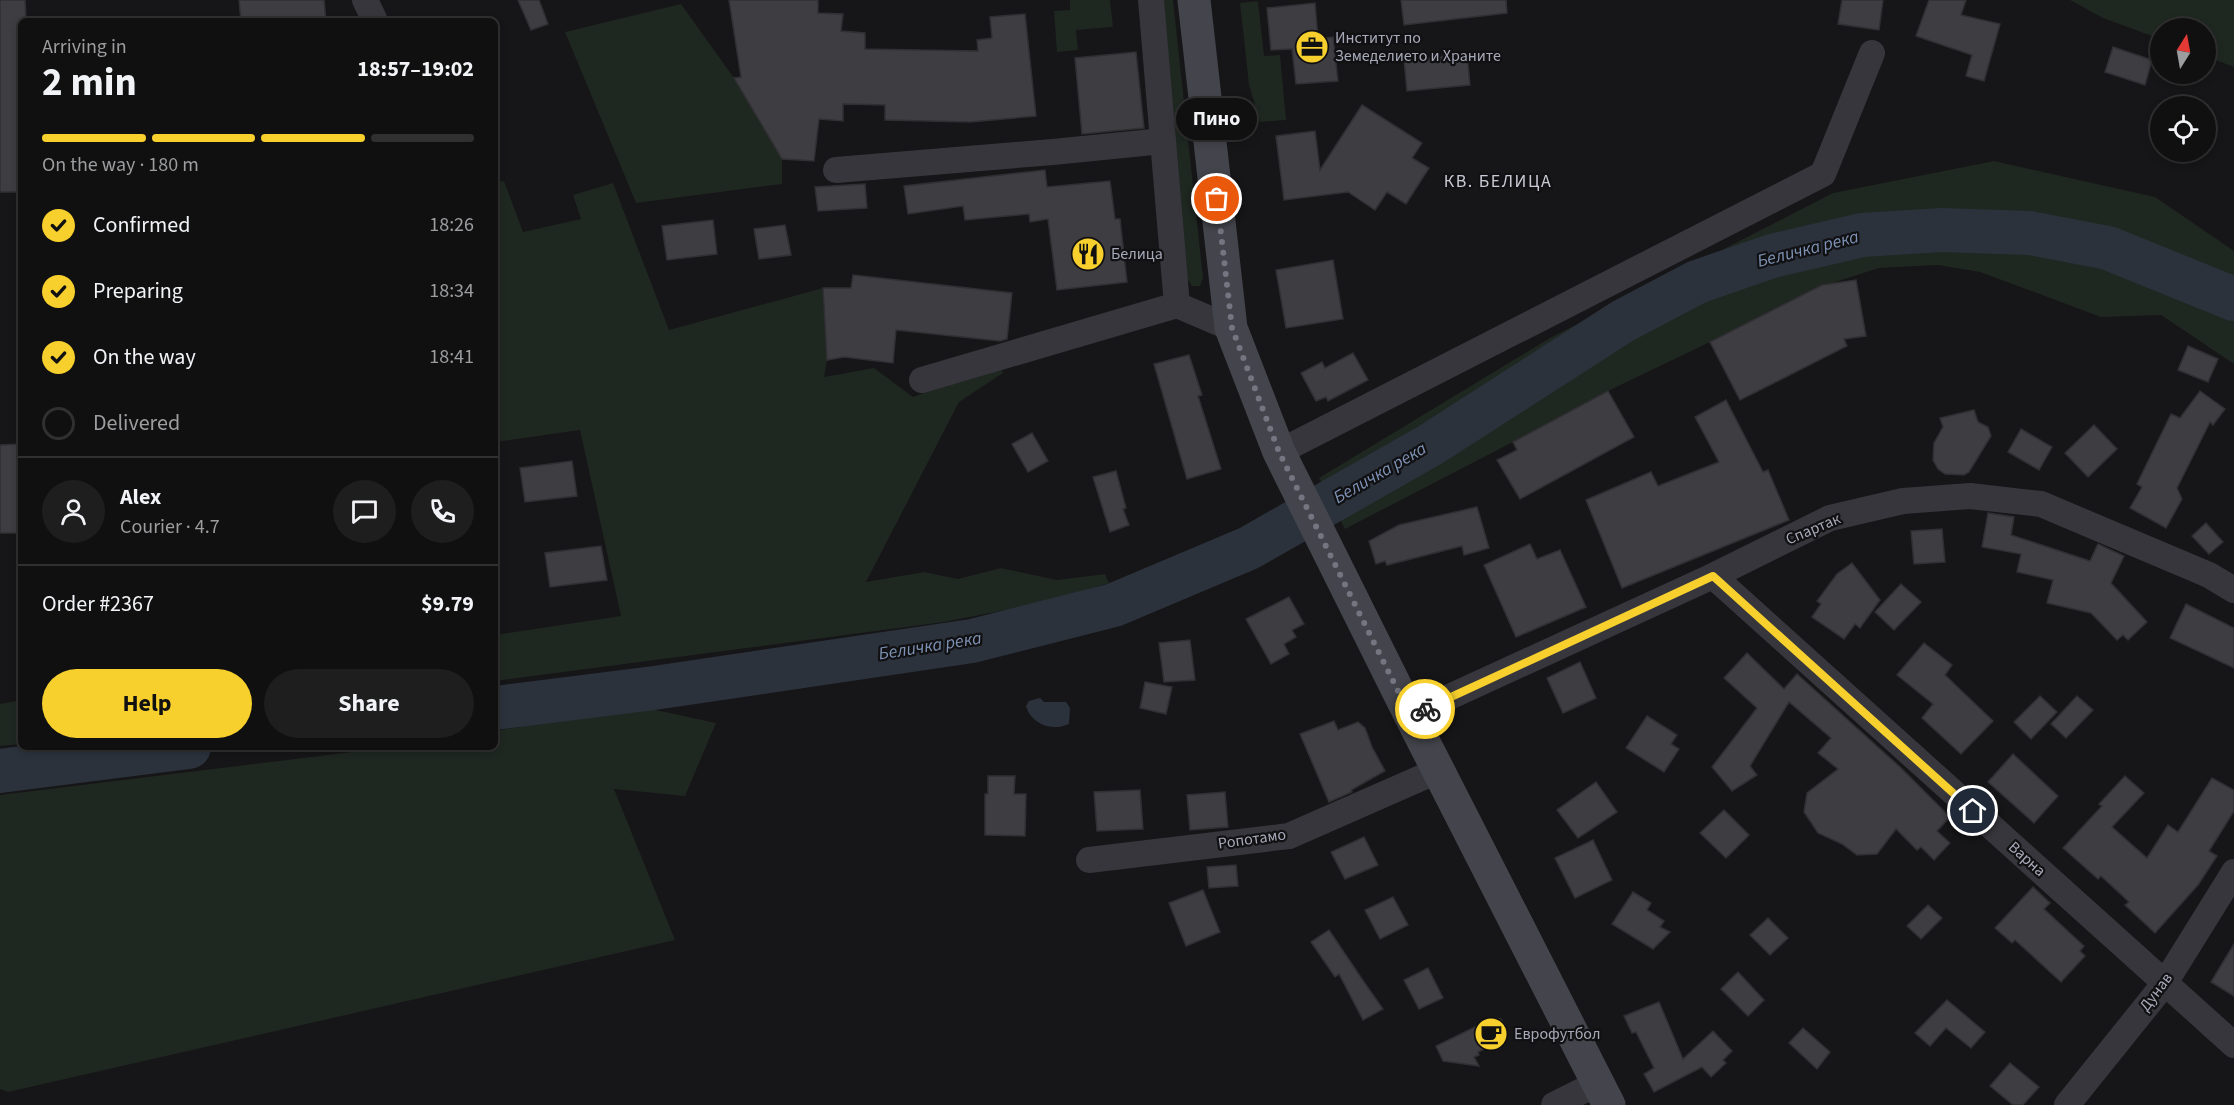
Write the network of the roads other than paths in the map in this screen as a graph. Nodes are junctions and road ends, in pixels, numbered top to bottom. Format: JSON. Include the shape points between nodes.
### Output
{"nodes":[{"id":1,"x":365,"y":0,"type":"edge"},
{"id":2,"x":1151,"y":0,"type":"edge"},
{"id":3,"x":1194,"y":0,"type":"edge"},
{"id":4,"x":374,"y":18,"type":"edge"},
{"id":5,"x":1872,"y":53,"type":"dead end"},
{"id":6,"x":1163,"y":141,"type":"junction"},
{"id":7,"x":836,"y":170,"type":"dead end"},
{"id":8,"x":1177,"y":305,"type":"junction"},
{"id":9,"x":1232,"y":328,"type":"junction"},
{"id":10,"x":922,"y":380,"type":"dead end"},
{"id":11,"x":1279,"y":452,"type":"junction"},
{"id":12,"x":1713,"y":576,"type":"junction"},
{"id":13,"x":2234,"y":590,"type":"edge"},
{"id":14,"x":1410,"y":715,"type":"junction"},
{"id":15,"x":1438,"y":770,"type":"junction"},
{"id":16,"x":1089,"y":860,"type":"dead end"},
{"id":17,"x":2234,"y":872,"type":"edge"},
{"id":18,"x":2165,"y":982,"type":"junction"},
{"id":19,"x":2234,"y":1045,"type":"edge"},
{"id":20,"x":1604,"y":1094,"type":"edge"},
{"id":21,"x":1554,"y":1105,"type":"edge"},
{"id":22,"x":2067,"y":1105,"type":"edge"}],
"edges":[{"from":1,"to":4,"type":"street"},
{"from":2,"to":6,"type":"street"},
{"from":3,"to":9,"type":"main road"},
{"from":5,"to":11,"type":"street","via":[[1823,174]]},
{"from":6,"to":7,"type":"street"},
{"from":6,"to":8,"type":"street"},
{"from":8,"to":9,"type":"street"},
{"from":8,"to":10,"type":"street"},
{"from":9,"to":11,"type":"main road"},
{"from":11,"to":14,"type":"main road"},
{"from":12,"to":13,"type":"street","name":"Спартак","via":[[1830,518],[1903,501],[1970,496],[2041,504],[2209,575]]},
{"from":12,"to":14,"type":"street","name":"Спартак"},
{"from":12,"to":18,"type":"street","name":"Варна"},
{"from":14,"to":15,"type":"main road"},
{"from":15,"to":16,"type":"street","name":"Ропотамо","via":[[1289,836]]},
{"from":15,"to":20,"type":"main road"},
{"from":17,"to":18,"type":"street","name":"Дунав"},
{"from":18,"to":19,"type":"street","name":"Варна"},
{"from":18,"to":22,"type":"street","name":"Дунав"},
{"from":20,"to":21,"type":"street"}]}
